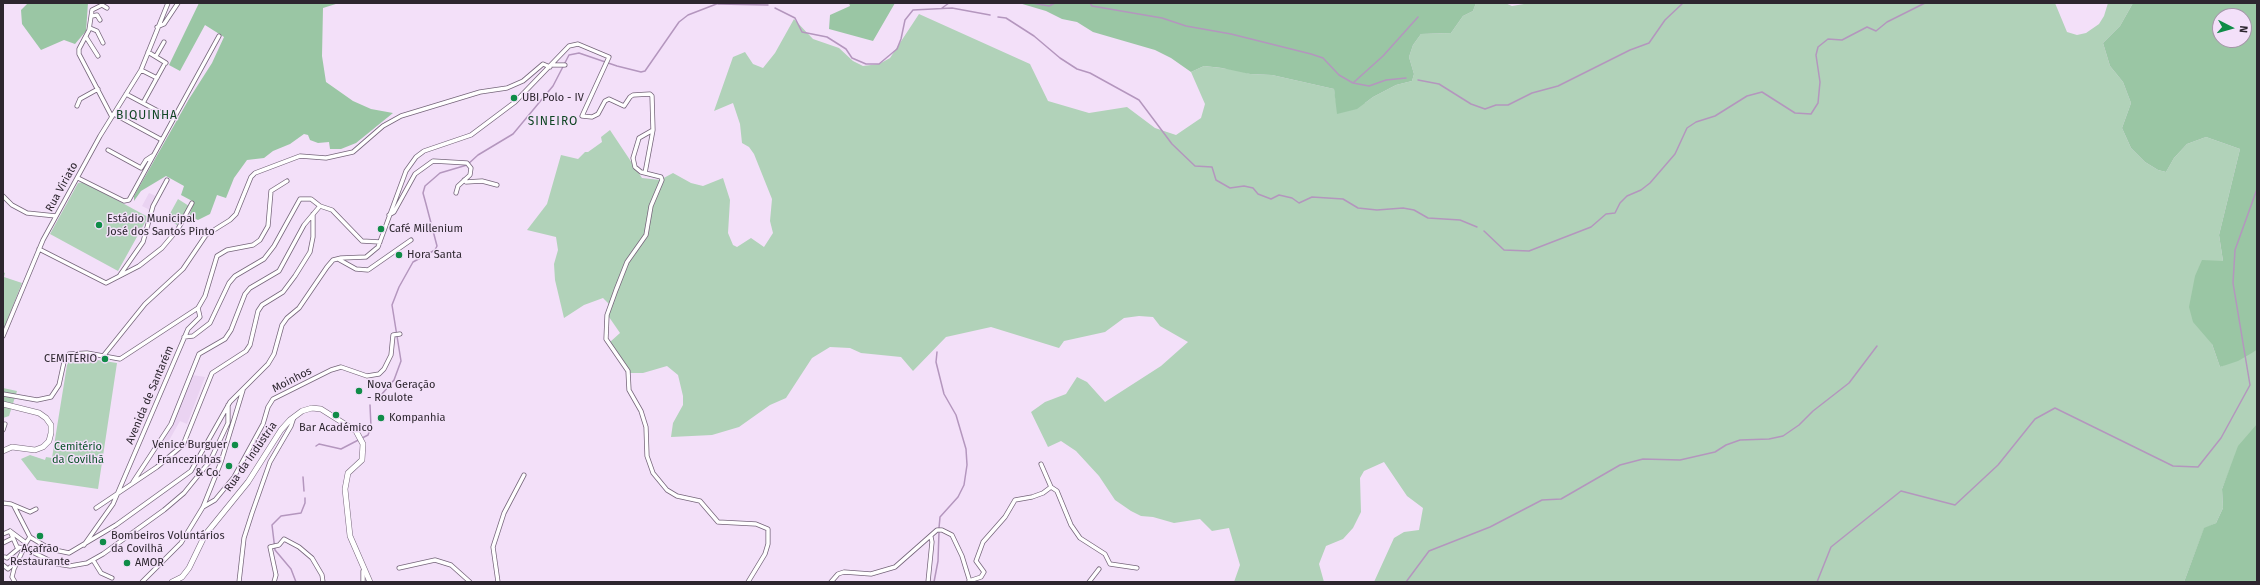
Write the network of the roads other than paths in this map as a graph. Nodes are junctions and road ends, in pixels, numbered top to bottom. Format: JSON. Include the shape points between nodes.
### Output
{"nodes":[{"id":1,"x":168,"y":3,"type":"edge"},
{"id":2,"x":178,"y":3,"type":"edge"},
{"id":3,"x":107,"y":8,"type":"dead end"},
{"id":4,"x":92,"y":16,"type":"junction"},
{"id":5,"x":100,"y":20,"type":"dead end"},
{"id":6,"x":157,"y":27,"type":"junction"},
{"id":7,"x":90,"y":28,"type":"junction"},
{"id":8,"x":219,"y":36,"type":"dead end"},
{"id":9,"x":86,"y":37,"type":"junction"},
{"id":10,"x":164,"y":42,"type":"dead end"},
{"id":11,"x":103,"y":43,"type":"dead end"},
{"id":12,"x":148,"y":52,"type":"junction"},
{"id":13,"x":98,"y":56,"type":"dead end"},
{"id":14,"x":156,"y":56,"type":"junction"},
{"id":15,"x":563,"y":64,"type":"dead end"},
{"id":16,"x":550,"y":66,"type":"junction"},
{"id":17,"x":141,"y":70,"type":"junction"},
{"id":18,"x":157,"y":78,"type":"junction"},
{"id":19,"x":98,"y":89,"type":"junction"},
{"id":20,"x":126,"y":94,"type":"junction"},
{"id":21,"x":143,"y":103,"type":"junction"},
{"id":22,"x":77,"y":106,"type":"dead end"},
{"id":23,"x":113,"y":116,"type":"junction"},
{"id":24,"x":173,"y":119,"type":"junction"},
{"id":25,"x":653,"y":130,"type":"junction"},
{"id":26,"x":162,"y":140,"type":"junction"},
{"id":27,"x":108,"y":150,"type":"dead end"},
{"id":28,"x":153,"y":156,"type":"junction"},
{"id":29,"x":644,"y":174,"type":"junction"},
{"id":30,"x":78,"y":178,"type":"junction"},
{"id":31,"x":167,"y":180,"type":"dead end"},
{"id":32,"x":464,"y":180,"type":"junction"},
{"id":33,"x":287,"y":181,"type":"dead end"},
{"id":34,"x":497,"y":185,"type":"dead end"},
{"id":35,"x":456,"y":193,"type":"dead end"},
{"id":36,"x":3,"y":196,"type":"edge"},
{"id":37,"x":192,"y":203,"type":"dead end"},
{"id":38,"x":320,"y":206,"type":"junction"},
{"id":39,"x":313,"y":214,"type":"junction"},
{"id":40,"x":389,"y":215,"type":"junction"},
{"id":41,"x":56,"y":216,"type":"junction"},
{"id":42,"x":411,"y":240,"type":"dead end"},
{"id":43,"x":380,"y":242,"type":"junction"},
{"id":44,"x":39,"y":249,"type":"junction"},
{"id":45,"x":338,"y":259,"type":"junction"},
{"id":46,"x":119,"y":277,"type":"junction"},
{"id":47,"x":198,"y":308,"type":"junction"},
{"id":48,"x":400,"y":334,"type":"dead end"},
{"id":49,"x":3,"y":336,"type":"edge"},
{"id":50,"x":184,"y":337,"type":"junction"},
{"id":51,"x":104,"y":354,"type":"junction"},
{"id":52,"x":243,"y":390,"type":"junction"},
{"id":53,"x":3,"y":394,"type":"edge"},
{"id":54,"x":3,"y":404,"type":"edge"},
{"id":55,"x":228,"y":404,"type":"junction"},
{"id":56,"x":294,"y":417,"type":"junction"},
{"id":57,"x":5,"y":424,"type":"dead end"},
{"id":58,"x":3,"y":430,"type":"edge"},
{"id":59,"x":3,"y":451,"type":"edge"},
{"id":60,"x":1041,"y":464,"type":"dead end"},
{"id":61,"x":524,"y":474,"type":"dead end"},
{"id":62,"x":132,"y":483,"type":"junction"},
{"id":63,"x":1051,"y":487,"type":"junction"},
{"id":64,"x":118,"y":494,"type":"junction"},
{"id":65,"x":3,"y":503,"type":"edge"},
{"id":66,"x":14,"y":506,"type":"junction"},
{"id":67,"x":203,"y":507,"type":"junction"},
{"id":68,"x":96,"y":508,"type":"dead end"},
{"id":69,"x":36,"y":509,"type":"dead end"},
{"id":70,"x":10,"y":531,"type":"junction"},
{"id":71,"x":3,"y":534,"type":"edge"},
{"id":72,"x":30,"y":537,"type":"junction"},
{"id":73,"x":931,"y":537,"type":"junction"},
{"id":74,"x":13,"y":538,"type":"junction"},
{"id":75,"x":3,"y":543,"type":"edge"},
{"id":76,"x":26,"y":543,"type":"junction"},
{"id":77,"x":83,"y":546,"type":"junction"},
{"id":78,"x":19,"y":548,"type":"junction"},
{"id":79,"x":24,"y":548,"type":"junction"},
{"id":80,"x":4,"y":557,"type":"edge"},
{"id":81,"x":93,"y":560,"type":"junction"},
{"id":82,"x":17,"y":562,"type":"junction"},
{"id":83,"x":3,"y":565,"type":"edge"},
{"id":84,"x":399,"y":568,"type":"dead end"},
{"id":85,"x":1137,"y":568,"type":"dead end"},
{"id":86,"x":1099,"y":569,"type":"dead end"},
{"id":87,"x":363,"y":571,"type":"junction"},
{"id":88,"x":112,"y":578,"type":"dead end"},
{"id":89,"x":15,"y":582,"type":"edge"},
{"id":90,"x":142,"y":582,"type":"edge"},
{"id":91,"x":172,"y":582,"type":"edge"},
{"id":92,"x":239,"y":582,"type":"edge"},
{"id":93,"x":274,"y":582,"type":"edge"},
{"id":94,"x":323,"y":582,"type":"edge"},
{"id":95,"x":364,"y":582,"type":"edge"},
{"id":96,"x":370,"y":582,"type":"edge"},
{"id":97,"x":470,"y":582,"type":"edge"},
{"id":98,"x":498,"y":582,"type":"edge"},
{"id":99,"x":748,"y":582,"type":"edge"},
{"id":100,"x":831,"y":582,"type":"edge"},
{"id":101,"x":928,"y":582,"type":"edge"},
{"id":102,"x":969,"y":582,"type":"edge"},
{"id":103,"x":1089,"y":582,"type":"edge"}],
"edges":[{"from":1,"to":6,"type":"street","name":"Rua Viriato"},
{"from":2,"to":6,"type":"street","name":"Rua Viriato","via":[[164,24]]},
{"from":3,"to":4,"type":"street","via":[[102,5],[97,7],[92,10]]},
{"from":4,"to":5,"type":"street","via":[[97,15]]},
{"from":4,"to":7,"type":"street"},
{"from":6,"to":12,"type":"street","name":"Rua Viriato"},
{"from":7,"to":9,"type":"street"},
{"from":7,"to":11,"type":"street","via":[[97,31]]},
{"from":8,"to":24,"type":"street"},
{"from":9,"to":13,"type":"street"},
{"from":9,"to":19,"type":"street","via":[[79,54]]},
{"from":10,"to":14,"type":"street"},
{"from":12,"to":14,"type":"street"},
{"from":12,"to":17,"type":"street","name":"Rua Viriato"},
{"from":14,"to":18,"type":"street","via":[[165,64]]},
{"from":15,"to":16,"type":"street"},
{"from":16,"to":25,"type":"street","via":[[569,46],[578,44],[610,57],[582,116],[592,117],[598,114],[605,101],[609,99],[624,106],[630,97],[650,94]]},
{"from":16,"to":40,"type":"street","via":[[515,102],[471,135],[424,151],[416,157],[406,171]]},
{"from":16,"to":51,"type":"street","via":[[544,64],[522,81],[507,88],[480,92],[401,116],[383,126],[353,152],[326,158],[300,156],[255,173],[236,214],[206,235],[182,269],[145,304]]},
{"from":17,"to":18,"type":"street"},
{"from":17,"to":20,"type":"street","name":"Rua Viriato"},
{"from":18,"to":21,"type":"street"},
{"from":19,"to":22,"type":"street","via":[[80,99]]},
{"from":19,"to":23,"type":"street"},
{"from":20,"to":21,"type":"street"},
{"from":20,"to":23,"type":"street","name":"Rua Viriato"},
{"from":21,"to":24,"type":"street"},
{"from":23,"to":26,"type":"street"},
{"from":23,"to":30,"type":"street","name":"Rua Viriato"},
{"from":24,"to":26,"type":"street"},
{"from":25,"to":29,"type":"street"},
{"from":25,"to":29,"type":"street","via":[[639,138],[635,147],[635,167]]},
{"from":26,"to":28,"type":"street"},
{"from":27,"to":28,"type":"street","via":[[141,168],[146,160]]},
{"from":28,"to":30,"type":"street","via":[[133,195],[127,201]]},
{"from":29,"to":99,"type":"street","via":[[661,178],[650,206],[646,235],[627,262],[607,315],[606,339],[628,371],[629,390],[641,411],[646,427],[647,456],[653,472],[667,490],[677,496],[700,501],[718,522],[756,524],[768,530],[765,554]]},
{"from":30,"to":41,"type":"street","name":"Rua Viriato"},
{"from":31,"to":46,"type":"street","via":[[153,206],[143,242]]},
{"from":32,"to":34,"type":"street"},
{"from":32,"to":35,"type":"street"},
{"from":32,"to":40,"type":"street","via":[[472,171],[468,164],[440,160],[425,165],[415,174],[394,212]]},
{"from":33,"to":47,"type":"street","via":[[271,191],[268,226],[260,240],[253,245],[227,250],[217,256],[205,296]]},
{"from":36,"to":41,"type":"street","via":[[27,213]]},
{"from":37,"to":46,"type":"street","via":[[178,229],[162,248],[147,261]]},
{"from":38,"to":39,"type":"street"},
{"from":38,"to":43,"type":"street","via":[[332,210],[362,241]]},
{"from":38,"to":50,"type":"street","via":[[304,198],[297,201],[274,246],[264,259],[235,276],[229,283],[210,323],[193,336]]},
{"from":39,"to":62,"type":"street","via":[[304,225],[279,271],[250,288],[245,294],[225,339],[199,354],[171,424]]},
{"from":39,"to":62,"type":"street","via":[[310,252],[283,292],[268,300],[258,311],[250,345],[239,357],[212,373],[179,450]]},
{"from":40,"to":43,"type":"street"},
{"from":41,"to":44,"type":"street","name":"Rua Viriato"},
{"from":42,"to":45,"type":"street","via":[[368,270],[356,269]]},
{"from":43,"to":45,"type":"street","via":[[372,254],[366,257]]},
{"from":44,"to":46,"type":"street","via":[[102,282],[106,283]]},
{"from":44,"to":49,"type":"street","name":"Rua Viriato"},
{"from":45,"to":52,"type":"street","via":[[327,267],[299,308],[287,318],[268,364]]},
{"from":47,"to":50,"type":"street","name":"Avenida de Santarém","via":[[200,317]]},
{"from":47,"to":51,"type":"street","via":[[120,359]]},
{"from":48,"to":67,"type":"street","name":"Moinhos","via":[[393,335],[391,355],[379,374],[367,376],[341,367],[273,400],[234,477],[214,500]]},
{"from":50,"to":64,"type":"street","name":"Avenida de Santarém"},
{"from":51,"to":53,"type":"street","via":[[69,354],[64,362],[59,385],[50,397],[44,400]]},
{"from":52,"to":55,"type":"street"},
{"from":52,"to":67,"type":"street","via":[[221,462]]},
{"from":54,"to":59,"type":"street","via":[[39,413],[46,418],[51,433],[49,441],[43,447],[35,450],[12,447]]},
{"from":55,"to":77,"type":"street","via":[[191,471]]},
{"from":55,"to":81,"type":"street","via":[[228,423],[210,461],[184,493]]},
{"from":56,"to":87,"type":"street","name":"Rua da Indústria","via":[[312,408],[321,410],[356,431],[363,444],[364,455],[348,473],[345,489],[350,536]]},
{"from":56,"to":91,"type":"street","name":"Rua da Indústria","via":[[281,430],[248,482],[205,535],[189,568],[182,577]]},
{"from":56,"to":92,"type":"street","via":[[270,462],[246,531]]},
{"from":57,"to":58,"type":"street"},
{"from":60,"to":63,"type":"street"},
{"from":61,"to":98,"type":"street","via":[[504,513],[493,547]]},
{"from":62,"to":64,"type":"street"},
{"from":63,"to":85,"type":"street","via":[[1057,491],[1071,525],[1080,538],[1105,554],[1110,564]]},
{"from":63,"to":102,"type":"street","via":[[1043,493],[1015,500],[1005,517],[983,542],[976,561],[984,572],[981,577]]},
{"from":64,"to":68,"type":"street"},
{"from":64,"to":77,"type":"street","name":"Avenida de Santarém"},
{"from":65,"to":66,"type":"street"},
{"from":66,"to":69,"type":"street","via":[[30,512]]},
{"from":66,"to":72,"type":"street"},
{"from":67,"to":90,"type":"street","via":[[181,542]]},
{"from":70,"to":71,"type":"street"},
{"from":70,"to":74,"type":"street"},
{"from":70,"to":76,"type":"street"},
{"from":72,"to":76,"type":"street"},
{"from":72,"to":77,"type":"street","via":[[50,549],[63,553]]},
{"from":73,"to":100,"type":"street","via":[[895,567],[871,574],[844,572],[838,574]]},
{"from":73,"to":101,"type":"street"},
{"from":73,"to":102,"type":"street","via":[[937,530],[952,535],[962,556]]},
{"from":74,"to":75,"type":"street"},
{"from":74,"to":78,"type":"street"},
{"from":76,"to":79,"type":"street"},
{"from":78,"to":79,"type":"street"},
{"from":78,"to":80,"type":"street","via":[[7,558]]},
{"from":79,"to":81,"type":"street","via":[[63,565],[78,565]]},
{"from":79,"to":82,"type":"street"},
{"from":81,"to":88,"type":"street","via":[[101,573]]},
{"from":82,"to":83,"type":"street","via":[[8,569]]},
{"from":82,"to":89,"type":"street","via":[[12,577]]},
{"from":84,"to":97,"type":"street","via":[[436,560],[452,565]]},
{"from":86,"to":103,"type":"street"},
{"from":87,"to":95,"type":"street"},
{"from":87,"to":96,"type":"street","name":"Rua da Indústria"},
{"from":93,"to":94,"type":"street","via":[[276,575],[271,546],[284,540],[299,547],[312,558],[322,575]]}]}
